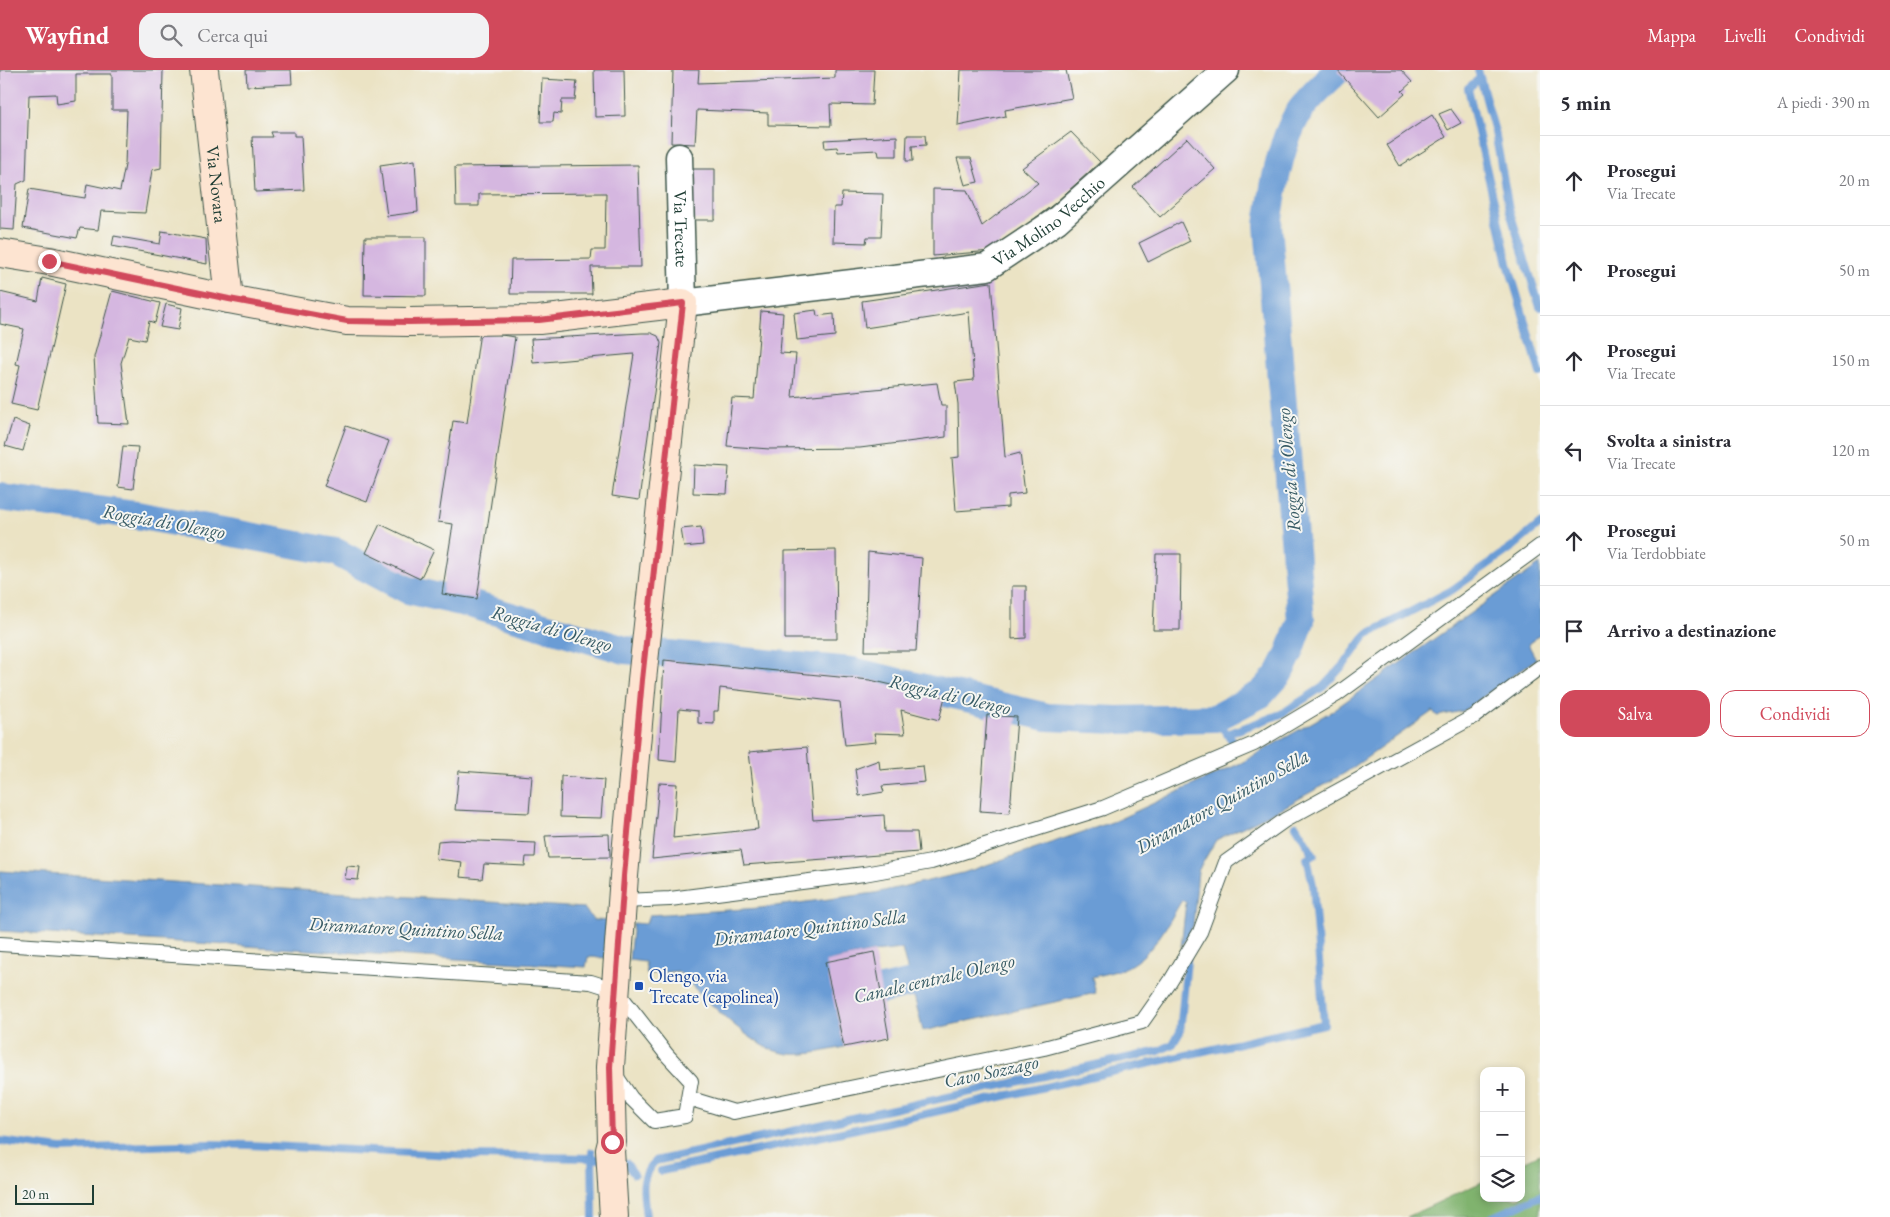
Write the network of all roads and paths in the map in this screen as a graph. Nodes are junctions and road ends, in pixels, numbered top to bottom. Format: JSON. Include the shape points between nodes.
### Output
{"nodes":[{"id":1,"x":204,"y":70,"type":"edge"},
{"id":2,"x":1226,"y":70,"type":"edge"},
{"id":3,"x":680,"y":157,"type":"dead end"},
{"id":4,"x":0,"y":253,"type":"edge"},
{"id":5,"x":229,"y":299,"type":"junction"},
{"id":6,"x":683,"y":303,"type":"junction"},
{"id":7,"x":1540,"y":546,"type":"edge"},
{"id":8,"x":1540,"y":667,"type":"edge"},
{"id":9,"x":623,"y":899,"type":"junction"},
{"id":10,"x":0,"y":944,"type":"edge"},
{"id":11,"x":616,"y":990,"type":"junction"},
{"id":12,"x":610,"y":1067,"type":"junction"},
{"id":13,"x":688,"y":1098,"type":"junction"},
{"id":14,"x":614,"y":1217,"type":"edge"}],
"edges":[{"from":1,"to":5,"type":"main road","name":"Via Novara"},
{"from":2,"to":6,"type":"street","name":"Via Molino Vecchio","via":[[1056,221],[987,267]]},
{"from":3,"to":6,"type":"street","name":"Via Trecate"},
{"from":4,"to":5,"type":"main road"},
{"from":5,"to":6,"type":"main road","via":[[347,321],[409,322],[539,320]]},
{"from":6,"to":9,"type":"main road","name":"Via Trecate","via":[[642,680]]},
{"from":7,"to":9,"type":"lane","via":[[1336,694],[1254,744],[1103,808],[931,862],[670,899]]},
{"from":8,"to":13,"type":"lane","via":[[1475,716],[1285,820],[1226,862],[1200,932],[1142,1022],[1044,1048],[734,1112]]},
{"from":9,"to":11,"type":"main road","name":"Via Trecate"},
{"from":10,"to":11,"type":"lane","via":[[591,982]]},
{"from":11,"to":12,"type":"main road","name":"Via Trecate"},
{"from":11,"to":13,"type":"lane","via":[[691,1080]]},
{"from":12,"to":13,"type":"lane","via":[[631,1098],[654,1121],[685,1116]]},
{"from":12,"to":14,"type":"main road"}]}
